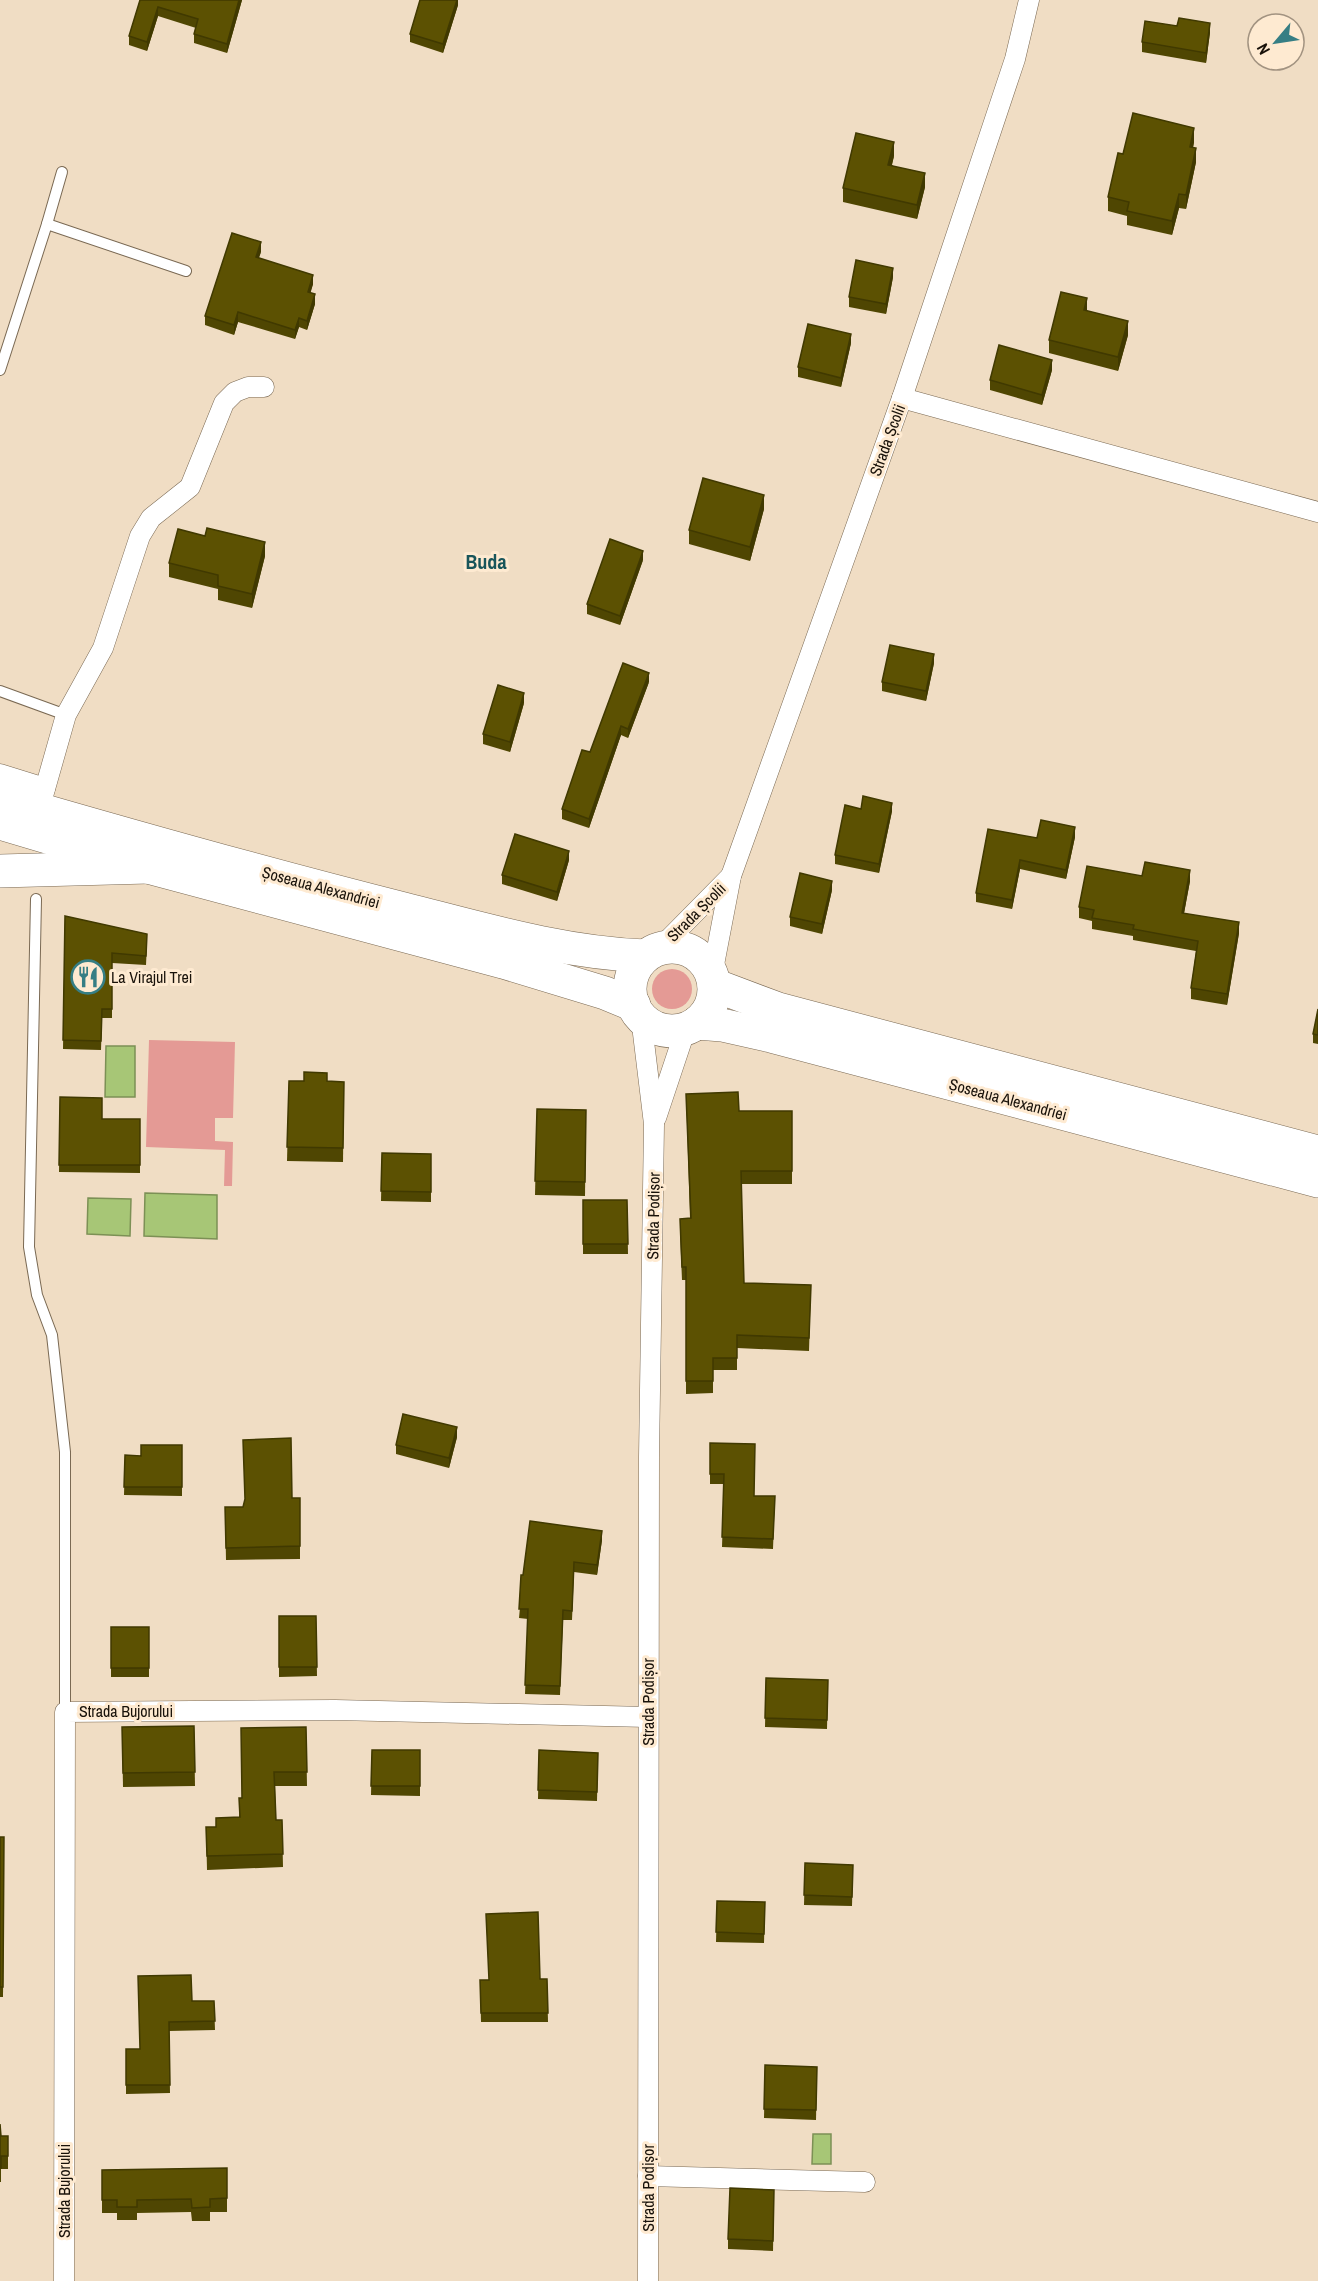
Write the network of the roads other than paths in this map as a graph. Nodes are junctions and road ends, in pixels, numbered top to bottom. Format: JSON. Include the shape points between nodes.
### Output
{"nodes":[{"id":1,"x":1029,"y":0,"type":"edge"},
{"id":2,"x":62,"y":172,"type":"dead end"},
{"id":3,"x":47,"y":224,"type":"junction"},
{"id":4,"x":186,"y":271,"type":"dead end"},
{"id":5,"x":0,"y":370,"type":"edge"},
{"id":6,"x":264,"y":387,"type":"dead end"},
{"id":7,"x":902,"y":398,"type":"junction"},
{"id":8,"x":1318,"y":512,"type":"edge"},
{"id":9,"x":0,"y":691,"type":"edge"},
{"id":10,"x":66,"y":715,"type":"junction"},
{"id":11,"x":0,"y":774,"type":"edge"},
{"id":12,"x":0,"y":798,"type":"edge"},
{"id":13,"x":42,"y":799,"type":"junction"},
{"id":14,"x":0,"y":823,"type":"edge"},
{"id":15,"x":148,"y":867,"type":"junction"},
{"id":16,"x":0,"y":871,"type":"edge"},
{"id":17,"x":731,"y":876,"type":"junction"},
{"id":18,"x":36,"y":899,"type":"dead end"},
{"id":19,"x":653,"y":952,"type":"junction"},
{"id":20,"x":713,"y":980,"type":"junction"},
{"id":21,"x":637,"y":1011,"type":"junction"},
{"id":22,"x":692,"y":1026,"type":"junction"},
{"id":23,"x":654,"y":1124,"type":"junction"},
{"id":24,"x":1318,"y":1152,"type":"edge"},
{"id":25,"x":1318,"y":1181,"type":"edge"},
{"id":26,"x":65,"y":1712,"type":"junction"},
{"id":27,"x":648,"y":1718,"type":"junction"},
{"id":28,"x":648,"y":2176,"type":"junction"},
{"id":29,"x":865,"y":2182,"type":"dead end"},
{"id":30,"x":64,"y":2281,"type":"edge"},
{"id":31,"x":648,"y":2281,"type":"edge"}],
"edges":[{"from":1,"to":7,"type":"street","name":"Strada Școlii","via":[[1016,59]]},
{"from":2,"to":3,"type":"lane"},
{"from":3,"to":4,"type":"lane"},
{"from":3,"to":5,"type":"lane"},
{"from":6,"to":10,"type":"street","via":[[235,392],[224,403],[190,487],[151,519],[140,536],[103,648]]},
{"from":7,"to":8,"type":"street"},
{"from":7,"to":17,"type":"street","name":"Strada Școlii"},
{"from":9,"to":10,"type":"lane"},
{"from":10,"to":13,"type":"street"},
{"from":11,"to":13,"type":"street"},
{"from":12,"to":13,"type":"highway","name":"Șoseaua Alexandriei"},
{"from":13,"to":19,"type":"highway","name":"Șoseaua Alexandriei","via":[[301,883],[510,936],[583,951]]},
{"from":14,"to":15,"type":"highway","name":"Șoseaua Alexandriei"},
{"from":15,"to":16,"type":"highway"},
{"from":15,"to":21,"type":"highway","name":"Șoseaua Alexandriei","via":[[503,962],[605,993]]},
{"from":17,"to":19,"type":"street","name":"Strada Școlii"},
{"from":17,"to":20,"type":"street","name":"Strada Școlii"},
{"from":18,"to":26,"type":"lane","via":[[28,1247],[37,1295],[52,1335],[65,1452]]},
{"from":19,"to":20,"type":"highway","name":"Șoseaua Alexandriei","via":[[676,946],[691,951],[704,961]]},
{"from":19,"to":21,"type":"highway","via":[[635,969],[631,980],[630,991]]},
{"from":20,"to":22,"type":"highway","via":[[710,1006]]},
{"from":20,"to":24,"type":"highway","name":"Șoseaua Alexandriei","via":[[778,1008]]},
{"from":21,"to":22,"type":"highway","name":"Șoseaua Alexandriei","via":[[661,1029]]},
{"from":21,"to":23,"type":"street","name":"Strada Podișor"},
{"from":22,"to":23,"type":"street","name":"Strada Podișor"},
{"from":22,"to":25,"type":"highway","name":"Șoseaua Alexandriei","via":[[722,1025],[771,1036]]},
{"from":23,"to":27,"type":"street","name":"Strada Podișor"},
{"from":26,"to":27,"type":"street","name":"Strada Bujorului","via":[[335,1710]]},
{"from":26,"to":30,"type":"street","name":"Strada Bujorului"},
{"from":27,"to":28,"type":"street","name":"Strada Podișor"},
{"from":28,"to":29,"type":"street"},
{"from":28,"to":31,"type":"street","name":"Strada Podișor"}]}
